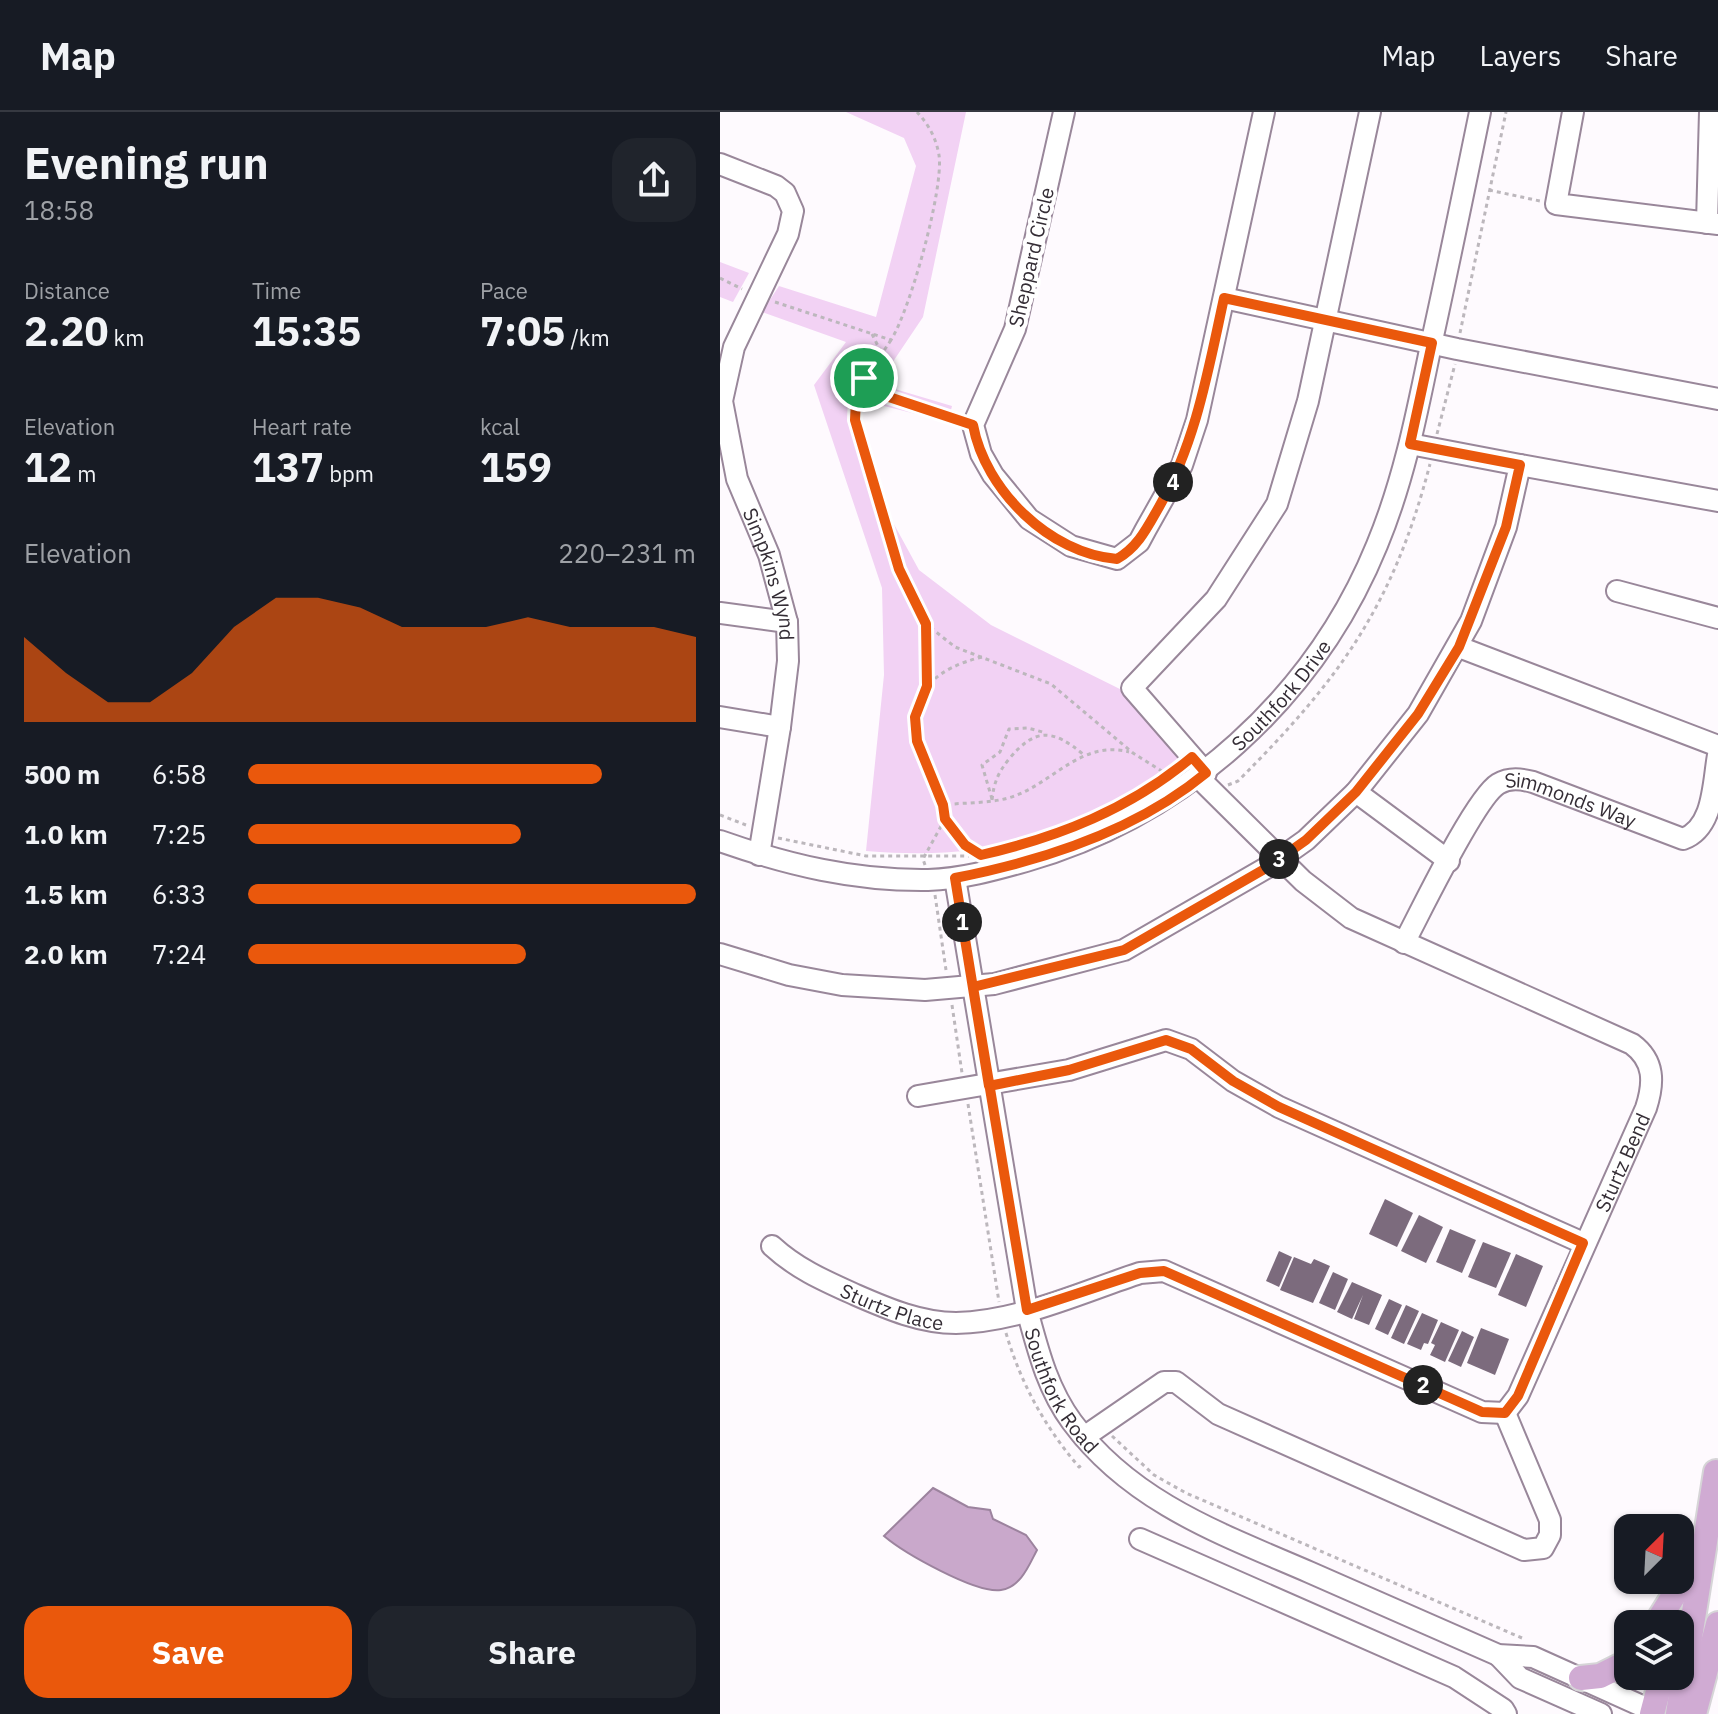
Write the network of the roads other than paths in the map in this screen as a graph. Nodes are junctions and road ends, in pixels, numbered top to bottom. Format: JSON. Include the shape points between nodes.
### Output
{"nodes":[{"id":1,"x":1064,"y":112,"type":"edge"},
{"id":2,"x":1264,"y":112,"type":"edge"},
{"id":3,"x":1370,"y":112,"type":"edge"},
{"id":4,"x":1480,"y":112,"type":"edge"},
{"id":5,"x":1573,"y":112,"type":"edge"},
{"id":6,"x":1710,"y":112,"type":"edge"},
{"id":7,"x":720,"y":164,"type":"edge"},
{"id":8,"x":1713,"y":223,"type":"edge"},
{"id":9,"x":1224,"y":298,"type":"junction"},
{"id":10,"x":1324,"y":319,"type":"junction"},
{"id":11,"x":1432,"y":343,"type":"junction"},
{"id":12,"x":1718,"y":399,"type":"edge"},
{"id":13,"x":721,"y":401,"type":"edge"},
{"id":14,"x":1410,"y":444,"type":"junction"},
{"id":15,"x":1520,"y":465,"type":"junction"},
{"id":16,"x":1718,"y":501,"type":"edge"},
{"id":17,"x":1617,"y":591,"type":"dead end"},
{"id":18,"x":720,"y":613,"type":"edge"},
{"id":19,"x":1718,"y":618,"type":"edge"},
{"id":20,"x":787,"y":622,"type":"junction"},
{"id":21,"x":1459,"y":647,"type":"junction"},
{"id":22,"x":720,"y":717,"type":"edge"},
{"id":23,"x":780,"y":727,"type":"junction"},
{"id":24,"x":1718,"y":746,"type":"edge"},
{"id":25,"x":1718,"y":755,"type":"edge"},
{"id":26,"x":1202,"y":775,"type":"junction"},
{"id":27,"x":1356,"y":792,"type":"junction"},
{"id":28,"x":720,"y":841,"type":"edge"},
{"id":29,"x":759,"y":855,"type":"junction"},
{"id":30,"x":1280,"y":858,"type":"junction"},
{"id":31,"x":1449,"y":861,"type":"junction"},
{"id":32,"x":955,"y":878,"type":"junction"},
{"id":33,"x":1404,"y":943,"type":"junction"},
{"id":34,"x":720,"y":954,"type":"edge"},
{"id":35,"x":973,"y":987,"type":"junction"},
{"id":36,"x":989,"y":1086,"type":"junction"},
{"id":37,"x":918,"y":1096,"type":"dead end"},
{"id":38,"x":1583,"y":1243,"type":"junction"},
{"id":39,"x":772,"y":1246,"type":"dead end"},
{"id":40,"x":1027,"y":1310,"type":"junction"},
{"id":41,"x":1505,"y":1413,"type":"junction"},
{"id":42,"x":1084,"y":1437,"type":"junction"},
{"id":43,"x":1717,"y":1468,"type":"edge"},
{"id":44,"x":1140,"y":1539,"type":"dead end"},
{"id":45,"x":1694,"y":1553,"type":"edge"},
{"id":46,"x":1718,"y":1624,"type":"edge"},
{"id":47,"x":1498,"y":1655,"type":"junction"},
{"id":48,"x":1614,"y":1669,"type":"edge"},
{"id":49,"x":1581,"y":1678,"type":"junction"},
{"id":50,"x":1659,"y":1690,"type":"edge"},
{"id":51,"x":1655,"y":1713,"type":"edge"},
{"id":52,"x":1506,"y":1714,"type":"edge"},
{"id":53,"x":1601,"y":1714,"type":"edge"},
{"id":54,"x":1678,"y":1714,"type":"edge"},
{"id":55,"x":1694,"y":1714,"type":"edge"}],
"edges":[{"from":1,"to":9,"type":"street","name":"Sheppard Circle","via":[[1015,329],[973,425],[993,475],[1029,519],[1071,546],[1117,559],[1139,542],[1182,465]]},
{"from":2,"to":9,"type":"street"},
{"from":3,"to":10,"type":"street"},
{"from":4,"to":11,"type":"street","name":"Southfork Drive"},
{"from":5,"to":8,"type":"street","via":[[1556,204]]},
{"from":6,"to":8,"type":"street"},
{"from":7,"to":13,"type":"street","name":"Simpkins Wynd","via":[[776,186],[793,211],[788,234],[734,347]]},
{"from":9,"to":10,"type":"street"},
{"from":10,"to":11,"type":"street"},
{"from":10,"to":26,"type":"street","name":"Sturtz Bend","via":[[1308,401],[1277,504],[1216,599],[1132,688]]},
{"from":11,"to":12,"type":"street"},
{"from":11,"to":14,"type":"street","name":"Southfork Drive"},
{"from":13,"to":20,"type":"street","name":"Simpkins Wynd","via":[[737,479],[769,555]]},
{"from":14,"to":15,"type":"street"},
{"from":14,"to":26,"type":"street","name":"Southfork Drive","via":[[1377,547],[1335,624],[1291,687]]},
{"from":15,"to":16,"type":"street"},
{"from":15,"to":21,"type":"street","via":[[1506,527]]},
{"from":17,"to":19,"type":"street"},
{"from":18,"to":20,"type":"street"},
{"from":20,"to":23,"type":"street","name":"Simpkins Wynd"},
{"from":21,"to":24,"type":"street"},
{"from":21,"to":27,"type":"street","via":[[1418,714]]},
{"from":22,"to":23,"type":"street"},
{"from":23,"to":29,"type":"street","name":"Simpkins Wynd"},
{"from":25,"to":31,"type":"street","name":"Simmonds Way","via":[[1705,819],[1692,836],[1672,837],[1512,778],[1485,796]]},
{"from":26,"to":30,"type":"street","name":"Sturtz Bend"},
{"from":26,"to":32,"type":"street","name":"Southfork Drive","via":[[1158,805],[1090,839],[1011,866]]},
{"from":27,"to":30,"type":"street"},
{"from":27,"to":31,"type":"street"},
{"from":28,"to":29,"type":"street","name":"Southfork Drive"},
{"from":29,"to":32,"type":"street","name":"Southfork Drive","via":[[857,877]]},
{"from":30,"to":33,"type":"street","name":"Sturtz Bend","via":[[1334,907]]},
{"from":30,"to":35,"type":"street","via":[[1124,950]]},
{"from":31,"to":33,"type":"street","name":"Simmonds Way"},
{"from":32,"to":35,"type":"street","name":"Southfork Road"},
{"from":33,"to":38,"type":"street","name":"Sturtz Bend","via":[[1644,1052],[1651,1092]]},
{"from":34,"to":35,"type":"street","via":[[842,985],[888,990]]},
{"from":35,"to":36,"type":"street","name":"Southfork Road"},
{"from":36,"to":37,"type":"street"},
{"from":36,"to":38,"type":"street","via":[[1069,1070],[1153,1043],[1179,1042],[1279,1107]]},
{"from":36,"to":40,"type":"street","name":"Southfork Road"},
{"from":38,"to":41,"type":"street","name":"Sturtz Bend","via":[[1518,1396]]},
{"from":39,"to":40,"type":"street","name":"Sturtz Place","via":[[810,1274],[921,1319],[977,1321]]},
{"from":40,"to":41,"type":"street","via":[[1140,1273],[1164,1271],[1482,1412]]},
{"from":40,"to":42,"type":"street","name":"Southfork Road","via":[[1048,1382]]},
{"from":41,"to":42,"type":"street","via":[[1550,1520],[1543,1548],[1524,1550],[1218,1414],[1176,1382],[1164,1382]]},
{"from":42,"to":47,"type":"street","name":"Southfork Road","via":[[1138,1488],[1189,1520]]},
{"from":43,"to":45,"type":"main road"},
{"from":43,"to":54,"type":"main road"},
{"from":44,"to":52,"type":"street","via":[[1454,1677]]},
{"from":46,"to":55,"type":"main road"},
{"from":47,"to":49,"type":"street","name":"Southfork Road","via":[[1533,1657]]},
{"from":47,"to":53,"type":"street","name":"Southfork Road","via":[[1520,1678]]},
{"from":48,"to":49,"type":"main road"},
{"from":49,"to":51,"type":"street","name":"Southfork Road"},
{"from":50,"to":51,"type":"main road"}]}
